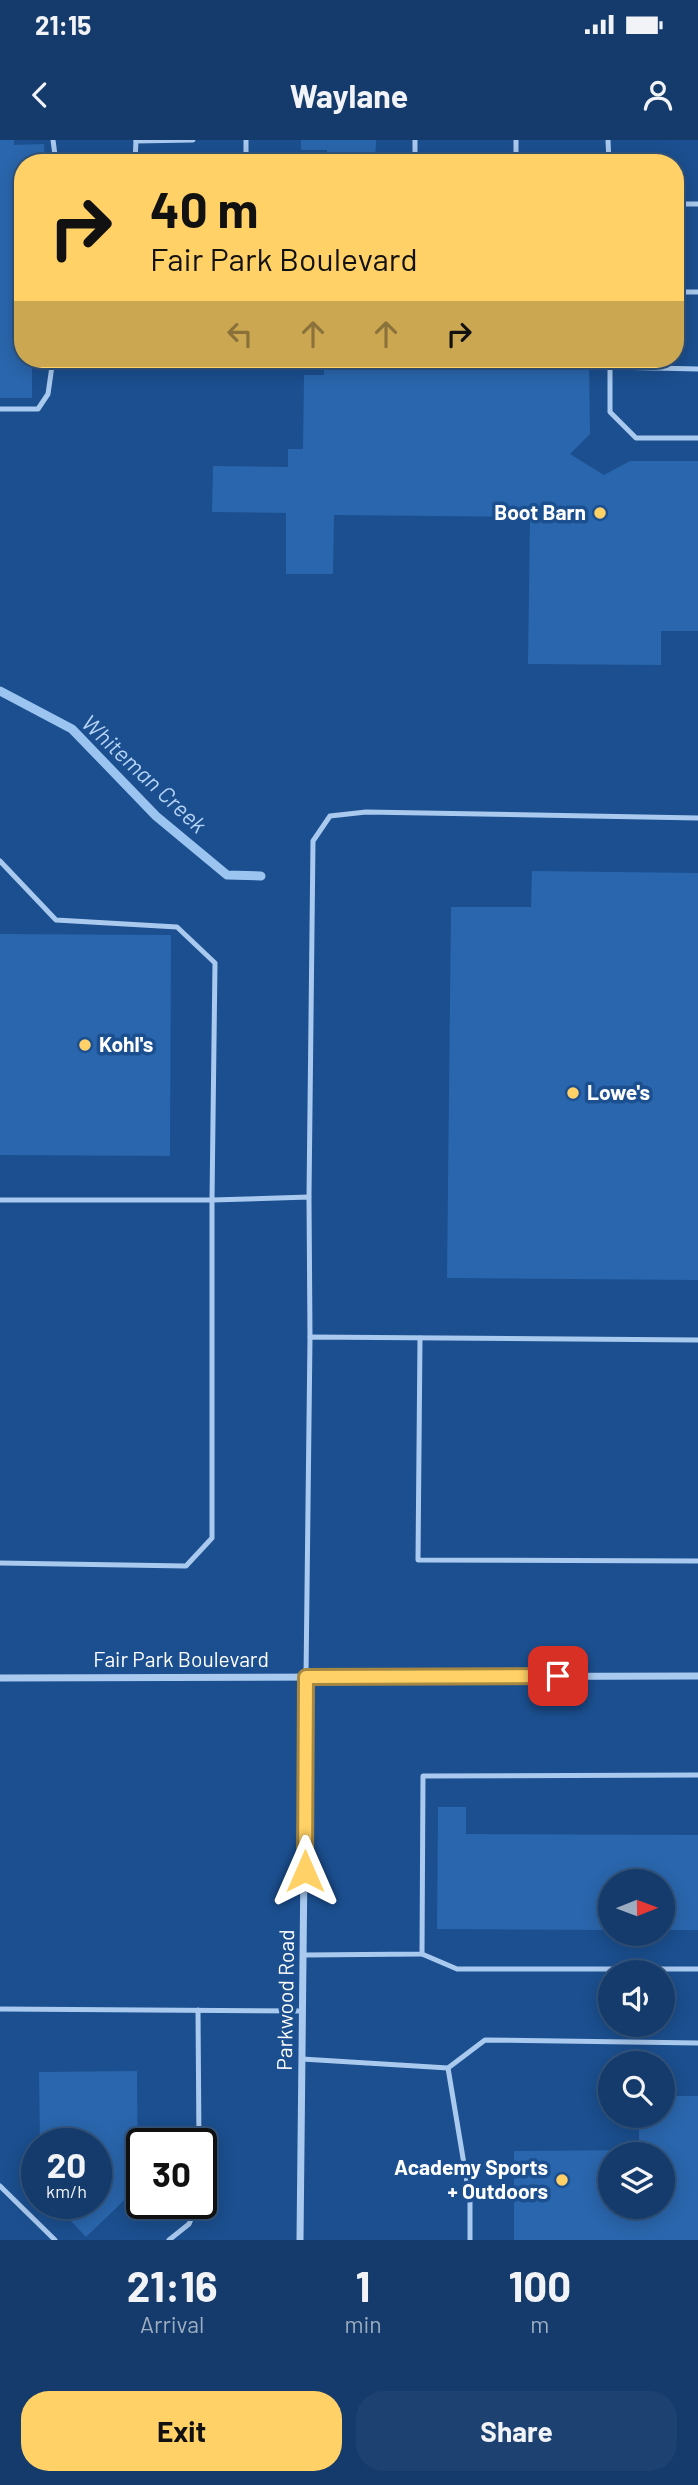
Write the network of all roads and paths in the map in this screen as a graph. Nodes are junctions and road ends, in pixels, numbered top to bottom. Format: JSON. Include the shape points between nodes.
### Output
{"nodes":[{"id":1,"x":193,"y":140,"type":"edge"},
{"id":2,"x":136,"y":141,"type":"edge"},
{"id":3,"x":52,"y":368,"type":"edge"},
{"id":4,"x":610,"y":368,"type":"joint"},
{"id":5,"x":698,"y":369,"type":"edge"},
{"id":6,"x":0,"y":408,"type":"edge"},
{"id":7,"x":698,"y":438,"type":"edge"},
{"id":8,"x":698,"y":818,"type":"edge"},
{"id":9,"x":0,"y":861,"type":"edge"},
{"id":10,"x":309,"y":1197,"type":"junction"},
{"id":11,"x":0,"y":1200,"type":"edge"},
{"id":12,"x":212,"y":1200,"type":"junction"},
{"id":13,"x":310,"y":1337,"type":"junction"},
{"id":14,"x":420,"y":1338,"type":"junction"},
{"id":15,"x":698,"y":1340,"type":"edge"},
{"id":16,"x":698,"y":1562,"type":"edge"},
{"id":17,"x":0,"y":1563,"type":"edge"},
{"id":18,"x":698,"y":1676,"type":"edge"},
{"id":19,"x":306,"y":1677,"type":"junction"},
{"id":20,"x":0,"y":1678,"type":"edge"},
{"id":21,"x":698,"y":1775,"type":"edge"},
{"id":22,"x":422,"y":1954,"type":"junction"},
{"id":23,"x":304,"y":1955,"type":"junction"},
{"id":24,"x":698,"y":1969,"type":"edge"},
{"id":25,"x":0,"y":2008,"type":"edge"},
{"id":26,"x":198,"y":2010,"type":"junction"},
{"id":27,"x":303,"y":2011,"type":"junction"},
{"id":28,"x":698,"y":2043,"type":"edge"},
{"id":29,"x":302,"y":2059,"type":"junction"},
{"id":30,"x":448,"y":2068,"type":"junction"},
{"id":31,"x":199,"y":2128,"type":"edge"},
{"id":32,"x":0,"y":2186,"type":"edge"},
{"id":33,"x":191,"y":2219,"type":"edge"},
{"id":34,"x":55,"y":2240,"type":"edge"},
{"id":35,"x":169,"y":2240,"type":"edge"},
{"id":36,"x":300,"y":2240,"type":"edge"},
{"id":37,"x":470,"y":2240,"type":"edge"}],
"edges":[{"from":1,"to":2,"type":"lane"},
{"from":3,"to":6,"type":"lane","via":[[48,394],[37,409]]},
{"from":4,"to":5,"type":"lane"},
{"from":4,"to":7,"type":"lane","via":[[610,412],[636,438]]},
{"from":8,"to":10,"type":"lane","via":[[366,812],[330,816],[313,841]]},
{"from":9,"to":12,"type":"lane","via":[[56,920],[177,927],[215,963]]},
{"from":10,"to":12,"type":"lane"},
{"from":10,"to":13,"type":"lane"},
{"from":11,"to":12,"type":"lane"},
{"from":12,"to":17,"type":"lane","via":[[212,1538],[186,1566]]},
{"from":13,"to":14,"type":"lane"},
{"from":13,"to":19,"type":"lane"},
{"from":14,"to":15,"type":"lane"},
{"from":14,"to":16,"type":"lane","via":[[418,1560]]},
{"from":18,"to":19,"type":"street","name":"Fair Park Boulevard"},
{"from":19,"to":20,"type":"street","name":"Fair Park Boulevard"},
{"from":19,"to":23,"type":"street","name":"Parkwood Road"},
{"from":21,"to":22,"type":"lane","via":[[423,1776]]},
{"from":22,"to":23,"type":"lane"},
{"from":22,"to":24,"type":"lane","via":[[457,1969]]},
{"from":23,"to":27,"type":"street","name":"Parkwood Road"},
{"from":25,"to":26,"type":"lane"},
{"from":26,"to":27,"type":"lane"},
{"from":26,"to":31,"type":"lane"},
{"from":27,"to":29,"type":"street","name":"Parkwood Road"},
{"from":28,"to":30,"type":"lane","via":[[485,2040]]},
{"from":29,"to":30,"type":"lane"},
{"from":29,"to":36,"type":"street","name":"Parkwood Road"},
{"from":30,"to":37,"type":"lane","via":[[470,2200]]},
{"from":32,"to":34,"type":"lane"},
{"from":33,"to":35,"type":"lane"}]}
